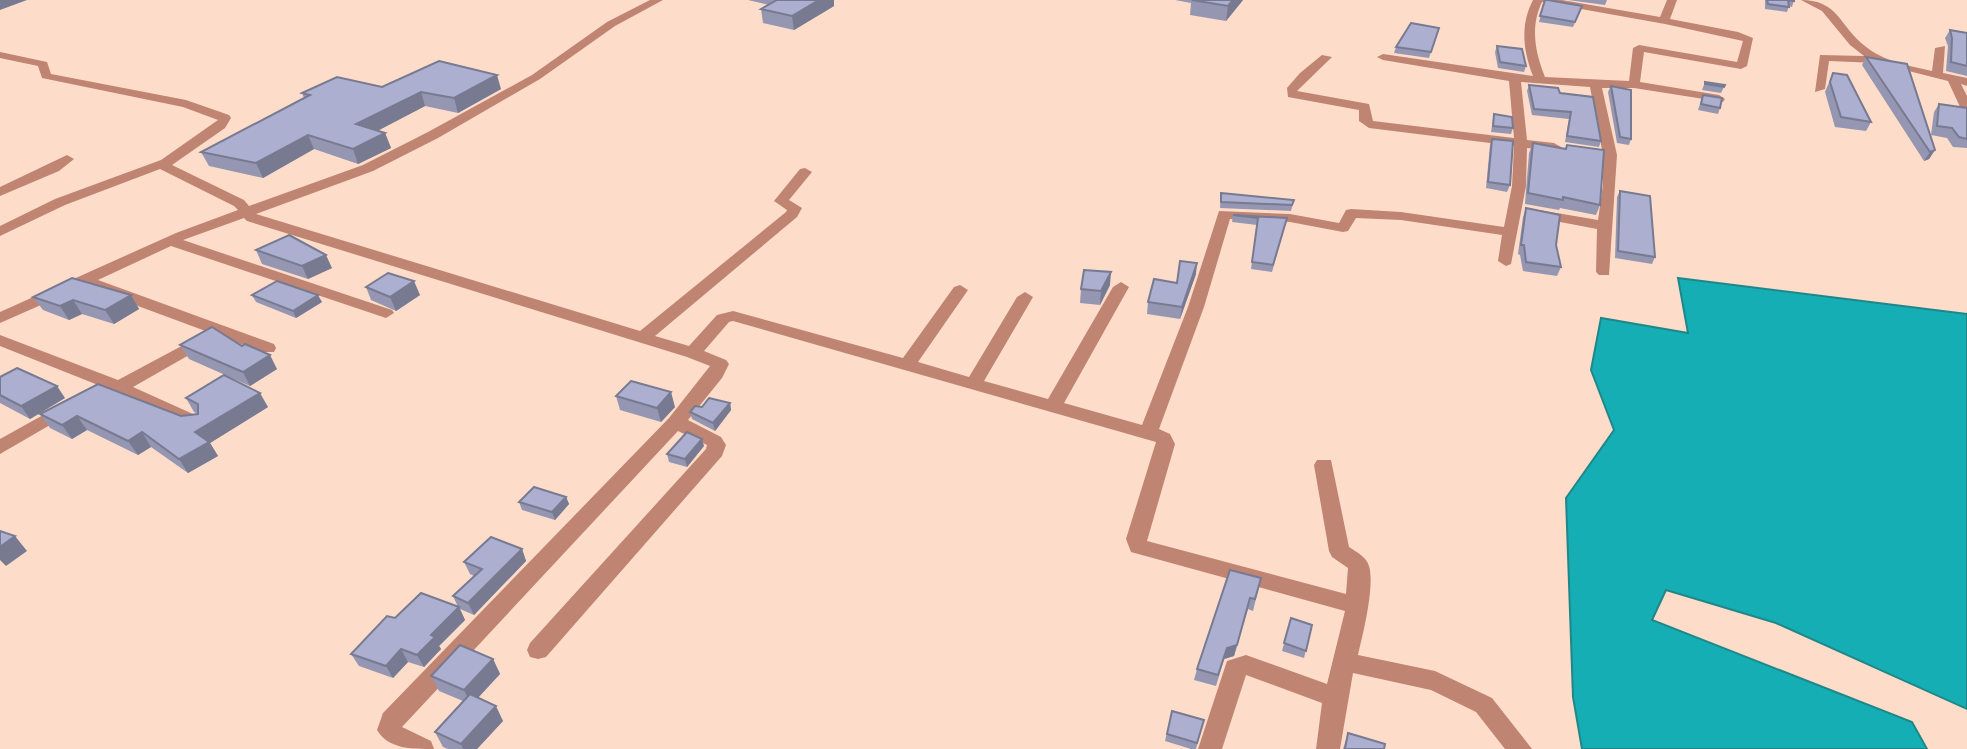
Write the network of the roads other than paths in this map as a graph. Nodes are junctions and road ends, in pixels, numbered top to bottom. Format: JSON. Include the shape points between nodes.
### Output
{"nodes":[{"id":1,"x":658,"y":0,"type":"edge"},
{"id":2,"x":1538,"y":0,"type":"edge"},
{"id":3,"x":1545,"y":0,"type":"edge"},
{"id":4,"x":1672,"y":0,"type":"edge"},
{"id":5,"x":1806,"y":0,"type":"edge"},
{"id":6,"x":1666,"y":21,"type":"junction"},
{"id":7,"x":1941,"y":48,"type":"dead end"},
{"id":8,"x":0,"y":55,"type":"edge"},
{"id":9,"x":1326,"y":57,"type":"dead end"},
{"id":10,"x":1383,"y":57,"type":"dead end"},
{"id":11,"x":1889,"y":62,"type":"junction"},
{"id":12,"x":1937,"y":75,"type":"junction"},
{"id":13,"x":1515,"y":78,"type":"junction"},
{"id":14,"x":1953,"y":79,"type":"junction"},
{"id":15,"x":1541,"y":80,"type":"junction"},
{"id":16,"x":1967,"y":82,"type":"edge"},
{"id":17,"x":1596,"y":84,"type":"junction"},
{"id":18,"x":1634,"y":84,"type":"junction"},
{"id":19,"x":1819,"y":89,"type":"dead end"},
{"id":20,"x":1719,"y":99,"type":"edge"},
{"id":21,"x":1967,"y":109,"type":"edge"},
{"id":22,"x":1519,"y":142,"type":"junction"},
{"id":23,"x":1571,"y":150,"type":"edge"},
{"id":24,"x":66,"y":159,"type":"dead end"},
{"id":25,"x":164,"y":163,"type":"junction"},
{"id":26,"x":805,"y":172,"type":"dead end"},
{"id":27,"x":0,"y":192,"type":"edge"},
{"id":28,"x":1516,"y":209,"type":"junction"},
{"id":29,"x":246,"y":212,"type":"junction"},
{"id":30,"x":1604,"y":226,"type":"junction"},
{"id":31,"x":0,"y":232,"type":"edge"},
{"id":32,"x":1508,"y":232,"type":"junction"},
{"id":33,"x":170,"y":241,"type":"junction"},
{"id":34,"x":1506,"y":261,"type":"dead end"},
{"id":35,"x":1604,"y":272,"type":"dead end"},
{"id":36,"x":84,"y":280,"type":"junction"},
{"id":37,"x":1121,"y":287,"type":"dead end"},
{"id":38,"x":960,"y":290,"type":"dead end"},
{"id":39,"x":1025,"y":296,"type":"dead end"},
{"id":40,"x":386,"y":313,"type":"dead end"},
{"id":41,"x":1,"y":316,"type":"edge"},
{"id":42,"x":220,"y":331,"type":"junction"},
{"id":43,"x":641,"y":338,"type":"junction"},
{"id":44,"x":0,"y":340,"type":"edge"},
{"id":45,"x":268,"y":348,"type":"dead end"},
{"id":46,"x":693,"y":353,"type":"junction"},
{"id":47,"x":907,"y":365,"type":"junction"},
{"id":48,"x":973,"y":384,"type":"junction"},
{"id":49,"x":114,"y":385,"type":"junction"},
{"id":50,"x":1053,"y":406,"type":"junction"},
{"id":51,"x":676,"y":422,"type":"junction"},
{"id":52,"x":197,"y":423,"type":"edge"},
{"id":53,"x":1148,"y":433,"type":"junction"},
{"id":54,"x":0,"y":448,"type":"edge"},
{"id":55,"x":1324,"y":465,"type":"dead end"},
{"id":56,"x":1357,"y":606,"type":"junction"},
{"id":57,"x":538,"y":650,"type":"dead end"},
{"id":58,"x":1345,"y":662,"type":"junction"},
{"id":59,"x":1335,"y":697,"type":"junction"},
{"id":60,"x":422,"y":749,"type":"edge"},
{"id":61,"x":1210,"y":749,"type":"edge"},
{"id":62,"x":1328,"y":749,"type":"edge"},
{"id":63,"x":1520,"y":749,"type":"edge"}],
"edges":[{"from":1,"to":29,"type":"street","via":[[611,24],[537,77],[433,135],[338,181]]},
{"from":2,"to":15,"type":"street","via":[[1531,13],[1529,48]]},
{"from":3,"to":6,"type":"street"},
{"from":4,"to":6,"type":"street"},
{"from":5,"to":11,"type":"street","via":[[1834,15],[1862,50]]},
{"from":6,"to":18,"type":"street","via":[[1746,37],[1741,65],[1639,48]]},
{"from":7,"to":12,"type":"street"},
{"from":8,"to":25,"type":"street","via":[[43,64],[46,75],[186,104],[225,118]]},
{"from":9,"to":22,"type":"street","via":[[1304,75],[1292,94],[1365,107],[1369,124]]},
{"from":10,"to":13,"type":"street"},
{"from":11,"to":12,"type":"street"},
{"from":11,"to":19,"type":"street","via":[[1824,57]]},
{"from":12,"to":14,"type":"street"},
{"from":13,"to":15,"type":"street"},
{"from":13,"to":22,"type":"street"},
{"from":14,"to":16,"type":"street"},
{"from":14,"to":21,"type":"street"},
{"from":15,"to":17,"type":"street"},
{"from":17,"to":18,"type":"street"},
{"from":17,"to":30,"type":"street","via":[[1610,185]]},
{"from":18,"to":20,"type":"street"},
{"from":22,"to":23,"type":"street"},
{"from":22,"to":28,"type":"street"},
{"from":24,"to":27,"type":"street"},
{"from":25,"to":29,"type":"street","via":[[239,203]]},
{"from":25,"to":31,"type":"street","via":[[60,202]]},
{"from":26,"to":43,"type":"street","via":[[781,201],[794,211]]},
{"from":28,"to":30,"type":"street"},
{"from":28,"to":32,"type":"street"},
{"from":29,"to":33,"type":"street"},
{"from":29,"to":43,"type":"street","via":[[294,232]]},
{"from":30,"to":35,"type":"street"},
{"from":32,"to":34,"type":"street"},
{"from":32,"to":53,"type":"street","via":[[1389,215],[1351,213],[1343,228],[1224,214],[1196,307]]},
{"from":33,"to":36,"type":"street"},
{"from":33,"to":40,"type":"street"},
{"from":36,"to":41,"type":"street"},
{"from":36,"to":42,"type":"street"},
{"from":37,"to":50,"type":"street"},
{"from":38,"to":47,"type":"street"},
{"from":39,"to":48,"type":"street"},
{"from":42,"to":45,"type":"street"},
{"from":42,"to":49,"type":"street"},
{"from":43,"to":46,"type":"street"},
{"from":44,"to":49,"type":"street"},
{"from":46,"to":47,"type":"street","via":[[723,318],[731,315]]},
{"from":46,"to":51,"type":"street","via":[[720,366]]},
{"from":47,"to":48,"type":"street"},
{"from":48,"to":50,"type":"street"},
{"from":49,"to":52,"type":"street"},
{"from":49,"to":54,"type":"street"},
{"from":50,"to":53,"type":"street"},
{"from":51,"to":57,"type":"street","via":[[714,441],[715,451]]},
{"from":51,"to":60,"type":"street","via":[[392,721],[391,734]]},
{"from":53,"to":56,"type":"street","via":[[1163,438],[1166,444],[1136,539],[1138,546]]},
{"from":55,"to":56,"type":"street","via":[[1339,551],[1359,567]]},
{"from":56,"to":58,"type":"street"},
{"from":58,"to":59,"type":"street"},
{"from":58,"to":63,"type":"street","via":[[1435,681],[1484,705]]},
{"from":59,"to":61,"type":"street","via":[[1239,665]]},
{"from":59,"to":62,"type":"street"}]}
